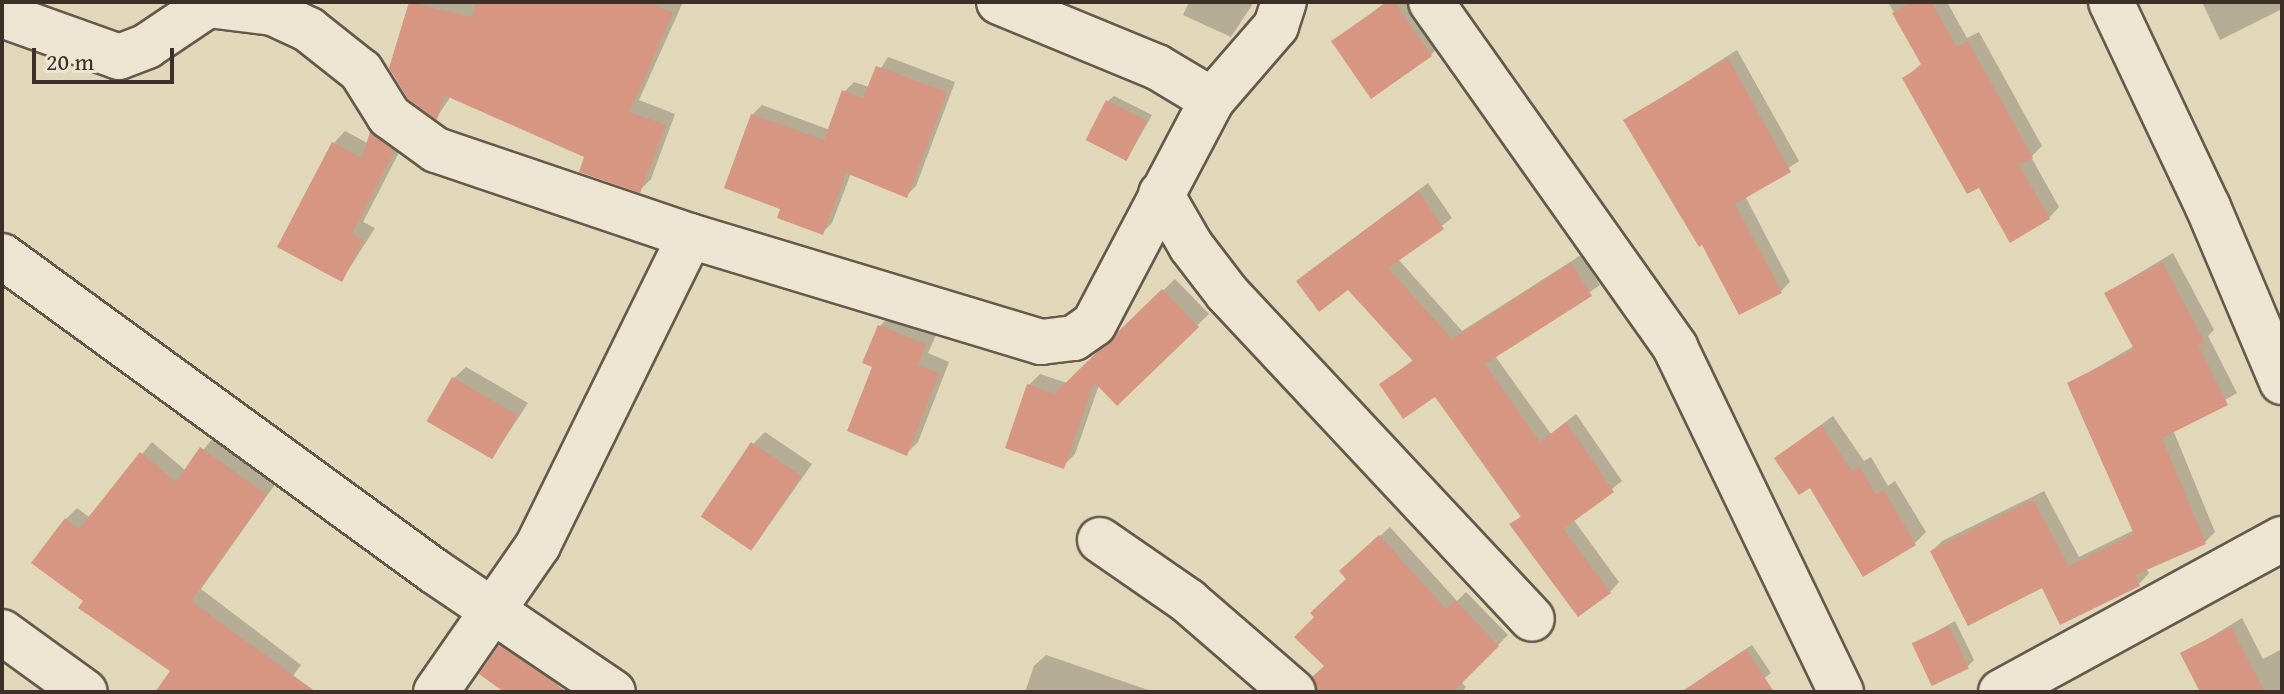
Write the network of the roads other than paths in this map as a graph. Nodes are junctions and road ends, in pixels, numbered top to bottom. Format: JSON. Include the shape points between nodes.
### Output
{"nodes":[{"id":1,"x":999,"y":2,"type":"edge"},
{"id":2,"x":1284,"y":2,"type":"edge"},
{"id":3,"x":1431,"y":2,"type":"edge"},
{"id":4,"x":2111,"y":2,"type":"edge"},
{"id":5,"x":2,"y":15,"type":"edge"},
{"id":6,"x":1212,"y":100,"type":"junction"},
{"id":7,"x":1161,"y":194,"type":"junction"},
{"id":8,"x":690,"y":236,"type":"junction"},
{"id":9,"x":2,"y":256,"type":"edge"},
{"id":10,"x":2282,"y":382,"type":"edge"},
{"id":11,"x":2282,"y":539,"type":"edge"},
{"id":12,"x":1100,"y":540,"type":"dead end"},
{"id":13,"x":495,"y":612,"type":"junction"},
{"id":14,"x":1532,"y":619,"type":"dead end"},
{"id":15,"x":2,"y":632,"type":"edge"},
{"id":16,"x":85,"y":692,"type":"edge"},
{"id":17,"x":436,"y":692,"type":"edge"},
{"id":18,"x":613,"y":692,"type":"edge"},
{"id":19,"x":1293,"y":692,"type":"edge"},
{"id":20,"x":1841,"y":692,"type":"edge"},
{"id":21,"x":2001,"y":692,"type":"edge"}],
"edges":[{"from":1,"to":6,"type":"street","via":[[1157,67]]},
{"from":2,"to":6,"type":"street","via":[[1276,26]]},
{"from":3,"to":20,"type":"street","via":[[1675,347]]},
{"from":4,"to":10,"type":"street","via":[[2208,207]]},
{"from":5,"to":8,"type":"street","via":[[119,57],[147,46],[208,5],[273,13],[309,30],[361,71],[389,116],[436,150]]},
{"from":6,"to":7,"type":"street"},
{"from":7,"to":8,"type":"street","via":[[1094,324],[1074,338],[1041,342]]},
{"from":7,"to":14,"type":"street","via":[[1227,293]]},
{"from":8,"to":13,"type":"street","via":[[538,545]]},
{"from":9,"to":13,"type":"street"},
{"from":11,"to":21,"type":"street"},
{"from":12,"to":19,"type":"street","via":[[1188,601]]},
{"from":13,"to":17,"type":"street"},
{"from":13,"to":18,"type":"street"},
{"from":15,"to":16,"type":"street"}]}
